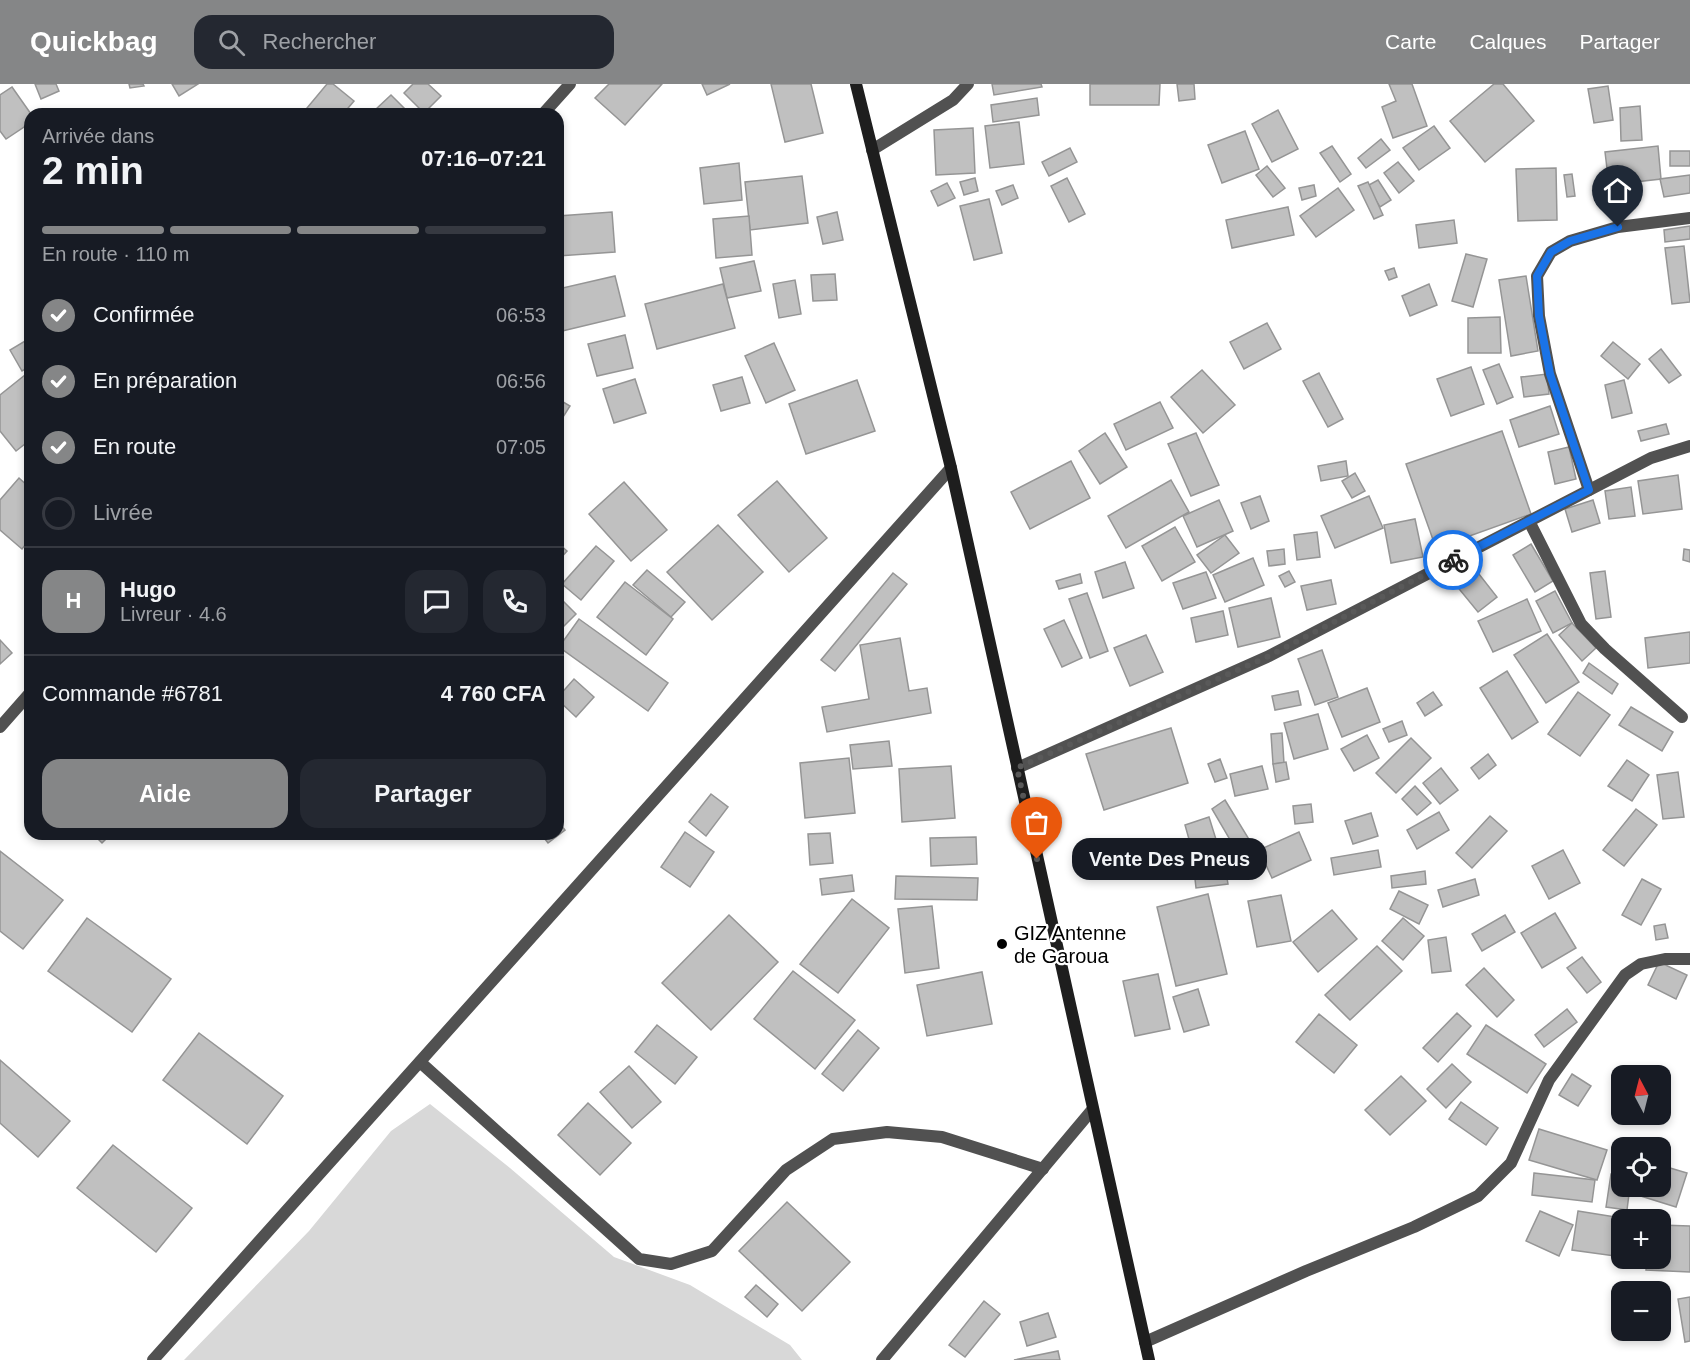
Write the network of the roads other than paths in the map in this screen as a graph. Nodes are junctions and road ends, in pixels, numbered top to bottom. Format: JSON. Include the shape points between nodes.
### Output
{"nodes":[{"id":1,"x":570,"y":84,"type":"edge"},
{"id":2,"x":856,"y":84,"type":"edge"},
{"id":3,"x":968,"y":84,"type":"edge"},
{"id":4,"x":548,"y":108,"type":"edge"},
{"id":5,"x":872,"y":150,"type":"junction"},
{"id":6,"x":1690,"y":218,"type":"edge"},
{"id":7,"x":1690,"y":446,"type":"edge"},
{"id":8,"x":951,"y":468,"type":"junction"},
{"id":9,"x":1589,"y":490,"type":"junction"},
{"id":10,"x":1529,"y":521,"type":"junction"},
{"id":11,"x":24,"y":700,"type":"edge"},
{"id":12,"x":1682,"y":717,"type":"dead end"},
{"id":13,"x":0,"y":727,"type":"edge"},
{"id":14,"x":1017,"y":768,"type":"junction"},
{"id":15,"x":1690,"y":959,"type":"edge"},
{"id":16,"x":420,"y":1062,"type":"junction"},
{"id":17,"x":1092,"y":1110,"type":"junction"},
{"id":18,"x":1043,"y":1169,"type":"junction"},
{"id":19,"x":1145,"y":1342,"type":"junction"},
{"id":20,"x":153,"y":1360,"type":"edge"},
{"id":21,"x":882,"y":1360,"type":"edge"},
{"id":22,"x":1149,"y":1360,"type":"edge"}],
"edges":[{"from":1,"to":4,"type":"street"},
{"from":2,"to":5,"type":"street"},
{"from":3,"to":5,"type":"street","via":[[952,100]]},
{"from":5,"to":8,"type":"street"},
{"from":6,"to":9,"type":"street","via":[[1618,227],[1570,241],[1551,252],[1537,276],[1539,316],[1550,374]]},
{"from":7,"to":9,"type":"street","via":[[1652,458]]},
{"from":8,"to":14,"type":"street"},
{"from":8,"to":16,"type":"street"},
{"from":9,"to":10,"type":"street"},
{"from":10,"to":12,"type":"street","via":[[1581,624]]},
{"from":10,"to":14,"type":"street","via":[[1267,657]]},
{"from":11,"to":13,"type":"street"},
{"from":14,"to":17,"type":"street"},
{"from":15,"to":19,"type":"street","via":[[1641,964],[1625,975],[1549,1080],[1511,1163],[1478,1196]]},
{"from":16,"to":18,"type":"street","via":[[639,1259],[671,1264],[712,1251],[786,1170],[833,1139],[887,1132],[942,1137]]},
{"from":16,"to":20,"type":"street"},
{"from":17,"to":18,"type":"street"},
{"from":17,"to":19,"type":"street"},
{"from":18,"to":21,"type":"street"},
{"from":19,"to":22,"type":"street"}]}
